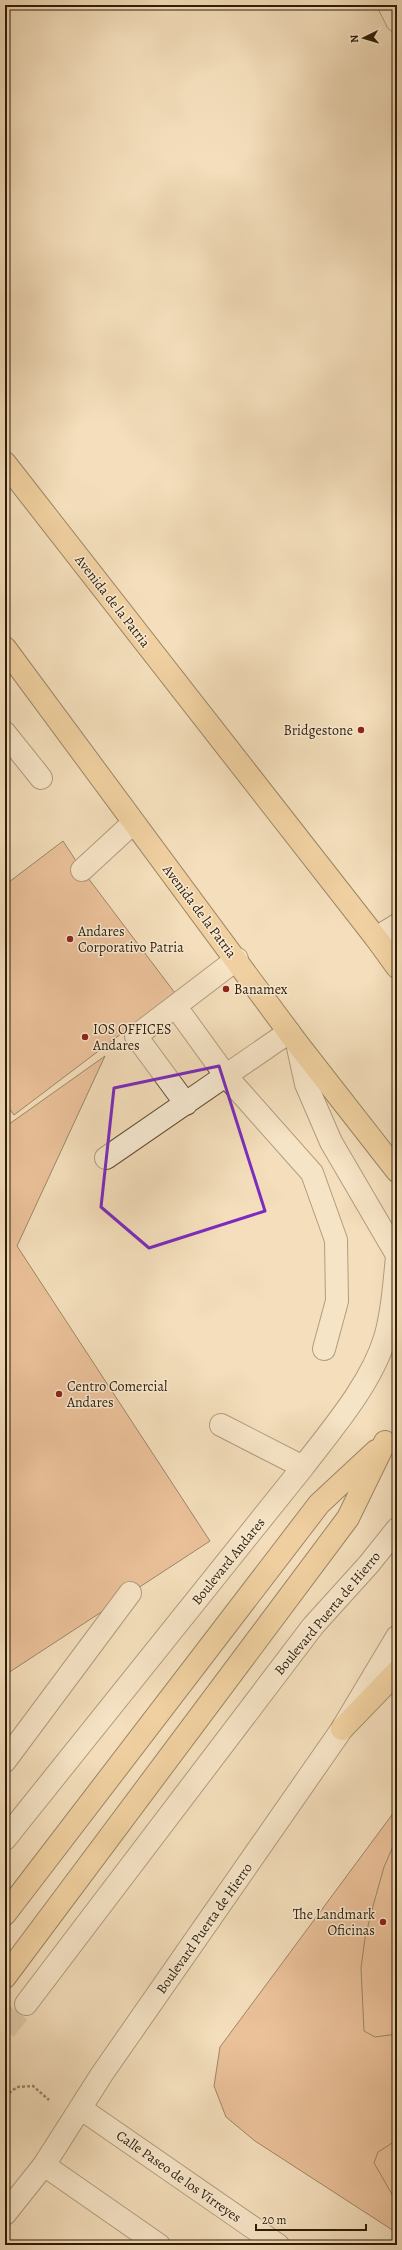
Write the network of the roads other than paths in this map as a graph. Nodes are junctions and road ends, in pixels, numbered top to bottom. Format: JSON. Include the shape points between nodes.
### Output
{"nodes":[{"id":1,"x":389,"y":5,"type":"edge"},
{"id":2,"x":397,"y":21,"type":"edge"},
{"id":3,"x":5,"y":463,"type":"edge"},
{"id":4,"x":5,"y":648,"type":"edge"},
{"id":5,"x":5,"y":733,"type":"edge"},
{"id":6,"x":41,"y":778,"type":"dead end"},
{"id":7,"x":133,"y":823,"type":"junction"},
{"id":8,"x":82,"y":870,"type":"dead end"},
{"id":9,"x":397,"y":925,"type":"edge"},
{"id":10,"x":376,"y":938,"type":"junction"},
{"id":11,"x":237,"y":959,"type":"junction"},
{"id":12,"x":397,"y":967,"type":"edge"},
{"id":13,"x":176,"y":1007,"type":"junction"},
{"id":14,"x":293,"y":1038,"type":"junction"},
{"id":15,"x":226,"y":1076,"type":"junction"},
{"id":16,"x":186,"y":1104,"type":"junction"},
{"id":17,"x":106,"y":1158,"type":"dead end"},
{"id":18,"x":397,"y":1171,"type":"edge"},
{"id":19,"x":397,"y":1256,"type":"edge"},
{"id":20,"x":324,"y":1349,"type":"dead end"},
{"id":21,"x":221,"y":1425,"type":"dead end"},
{"id":22,"x":304,"y":1467,"type":"junction"},
{"id":23,"x":397,"y":1529,"type":"edge"},
{"id":24,"x":130,"y":1593,"type":"dead end"},
{"id":25,"x":397,"y":1637,"type":"edge"},
{"id":26,"x":397,"y":1672,"type":"edge"},
{"id":27,"x":342,"y":1729,"type":"junction"},
{"id":28,"x":5,"y":1760,"type":"edge"},
{"id":29,"x":5,"y":1839,"type":"edge"},
{"id":30,"x":5,"y":1914,"type":"edge"},
{"id":31,"x":5,"y":1976,"type":"edge"},
{"id":32,"x":26,"y":2004,"type":"tunnel mouth"},
{"id":33,"x":76,"y":2114,"type":"junction"},
{"id":34,"x":44,"y":2165,"type":"junction"},
{"id":35,"x":9,"y":2205,"type":"edge"},
{"id":36,"x":159,"y":2245,"type":"edge"},
{"id":37,"x":278,"y":2245,"type":"edge"}],
"edges":[{"from":1,"to":2,"type":"street"},
{"from":3,"to":10,"type":"main road","name":"Avenida de la Patria"},
{"from":4,"to":7,"type":"main road","name":"Avenida de la Patria"},
{"from":5,"to":6,"type":"street"},
{"from":7,"to":8,"type":"street"},
{"from":7,"to":11,"type":"main road","name":"Avenida de la Patria"},
{"from":9,"to":10,"type":"street"},
{"from":10,"to":12,"type":"main road","name":"Avenida de la Patria"},
{"from":11,"to":13,"type":"street"},
{"from":11,"to":14,"type":"main road","name":"Avenida de la Patria"},
{"from":13,"to":15,"type":"street"},
{"from":13,"to":16,"type":"street","via":[[136,1036]]},
{"from":14,"to":15,"type":"street"},
{"from":14,"to":18,"type":"main road","name":"Avenida de la Patria"},
{"from":14,"to":19,"type":"street","via":[[306,1084],[331,1142]]},
{"from":15,"to":16,"type":"street"},
{"from":15,"to":20,"type":"street","via":[[312,1173],[336,1240],[337,1301]]},
{"from":16,"to":17,"type":"street"},
{"from":19,"to":22,"type":"street","name":"Boulevard Andares","via":[[392,1306],[385,1339],[348,1408]]},
{"from":21,"to":22,"type":"street"},
{"from":22,"to":29,"type":"street","name":"Boulevard Andares"},
{"from":23,"to":32,"type":"street","name":"Boulevard Puerta de Hierro","via":[[313,1626]]},
{"from":24,"to":28,"type":"street"},
{"from":25,"to":27,"type":"street","name":"Boulevard Puerta de Hierro"},
{"from":26,"to":27,"type":"main road"},
{"from":27,"to":33,"type":"street","name":"Boulevard Puerta de Hierro"},
{"from":30,"to":31,"type":"main road","via":[[319,1504],[386,1442],[348,1518]]},
{"from":33,"to":34,"type":"street","name":"Boulevard Puerta de Hierro"},
{"from":33,"to":37,"type":"street","name":"Calle Paseo de los Virreyes"},
{"from":34,"to":35,"type":"street","name":"Boulevard Puerta de Hierro"},
{"from":34,"to":36,"type":"street"}]}
